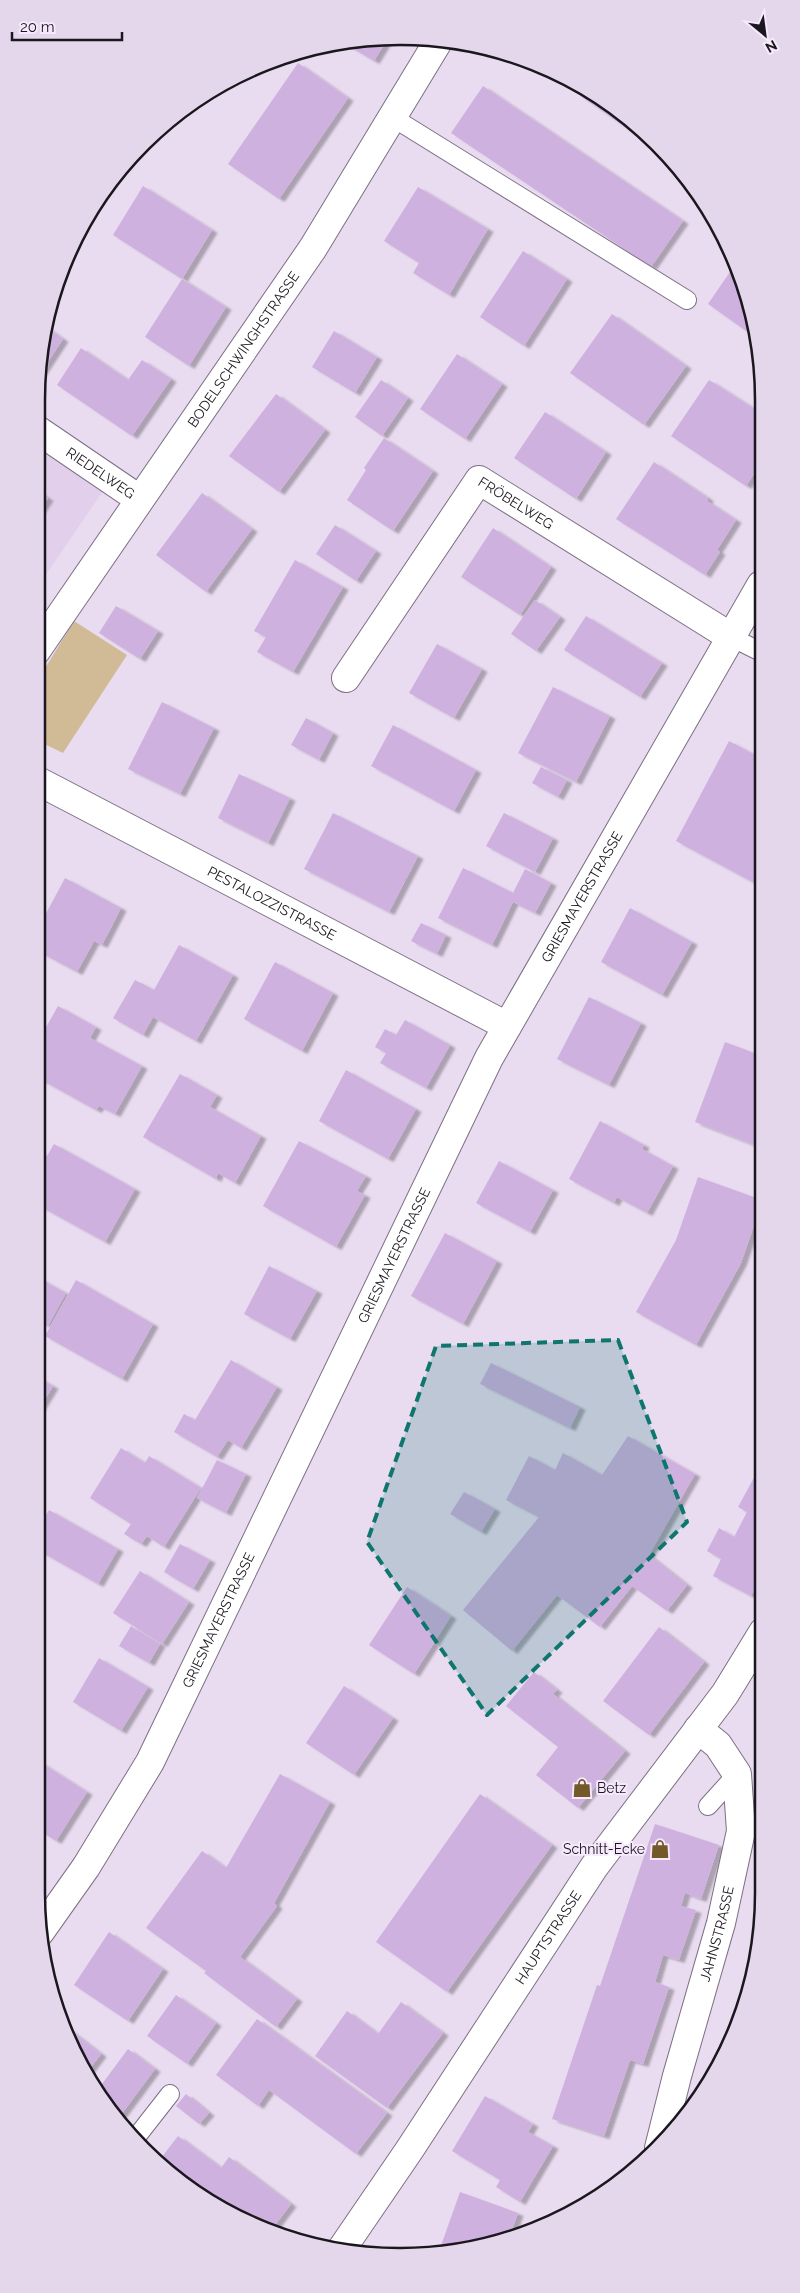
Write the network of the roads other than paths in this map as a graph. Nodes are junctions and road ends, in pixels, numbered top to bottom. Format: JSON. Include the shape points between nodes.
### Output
{"nodes":[{"id":1,"x":435,"y":47,"type":"edge"},
{"id":2,"x":392,"y":117,"type":"junction"},
{"id":3,"x":687,"y":300,"type":"dead end"},
{"id":4,"x":45,"y":435,"type":"edge"},
{"id":5,"x":139,"y":499,"type":"junction"},
{"id":6,"x":755,"y":595,"type":"edge"},
{"id":7,"x":45,"y":636,"type":"edge"},
{"id":8,"x":731,"y":637,"type":"junction"},
{"id":9,"x":755,"y":649,"type":"edge"},
{"id":10,"x":346,"y":678,"type":"dead end"},
{"id":11,"x":45,"y":785,"type":"edge"},
{"id":12,"x":506,"y":1026,"type":"junction"},
{"id":13,"x":755,"y":1645,"type":"edge"},
{"id":14,"x":698,"y":1729,"type":"junction"},
{"id":15,"x":738,"y":1774,"type":"junction"},
{"id":16,"x":708,"y":1806,"type":"dead end"},
{"id":17,"x":47,"y":1923,"type":"edge"},
{"id":18,"x":170,"y":2094,"type":"dead end"},
{"id":19,"x":663,"y":2131,"type":"edge"},
{"id":20,"x":139,"y":2133,"type":"edge"},
{"id":21,"x":345,"y":2244,"type":"edge"}],
"edges":[{"from":1,"to":2,"type":"street","name":"BODELSCHWINGHSTRASSE"},
{"from":2,"to":3,"type":"lane"},
{"from":2,"to":5,"type":"street","name":"BODELSCHWINGHSTRASSE","via":[[313,248]]},
{"from":4,"to":5,"type":"street","name":"RIEDELWEG"},
{"from":5,"to":7,"type":"street","name":"BODELSCHWINGHSTRASSE"},
{"from":6,"to":8,"type":"street","name":"GRIESMAYERSTRASSE"},
{"from":8,"to":9,"type":"lane"},
{"from":8,"to":10,"type":"street","name":"FRÖBELWEG","via":[[479,480]]},
{"from":8,"to":12,"type":"street","name":"GRIESMAYERSTRASSE"},
{"from":11,"to":12,"type":"street","name":"PESTALOZZISTRASSE"},
{"from":12,"to":17,"type":"street","name":"GRIESMAYERSTRASSE","via":[[150,1762],[86,1866]]},
{"from":13,"to":14,"type":"street","name":"HAUPTSTRASSE","via":[[725,1694]]},
{"from":14,"to":15,"type":"street","via":[[718,1745]]},
{"from":14,"to":21,"type":"street","name":"HAUPTSTRASSE","via":[[594,1867]]},
{"from":15,"to":16,"type":"lane"},
{"from":15,"to":19,"type":"street","name":"JAHNSTRASSE","via":[[741,1831],[721,1922]]},
{"from":18,"to":20,"type":"lane"}]}
